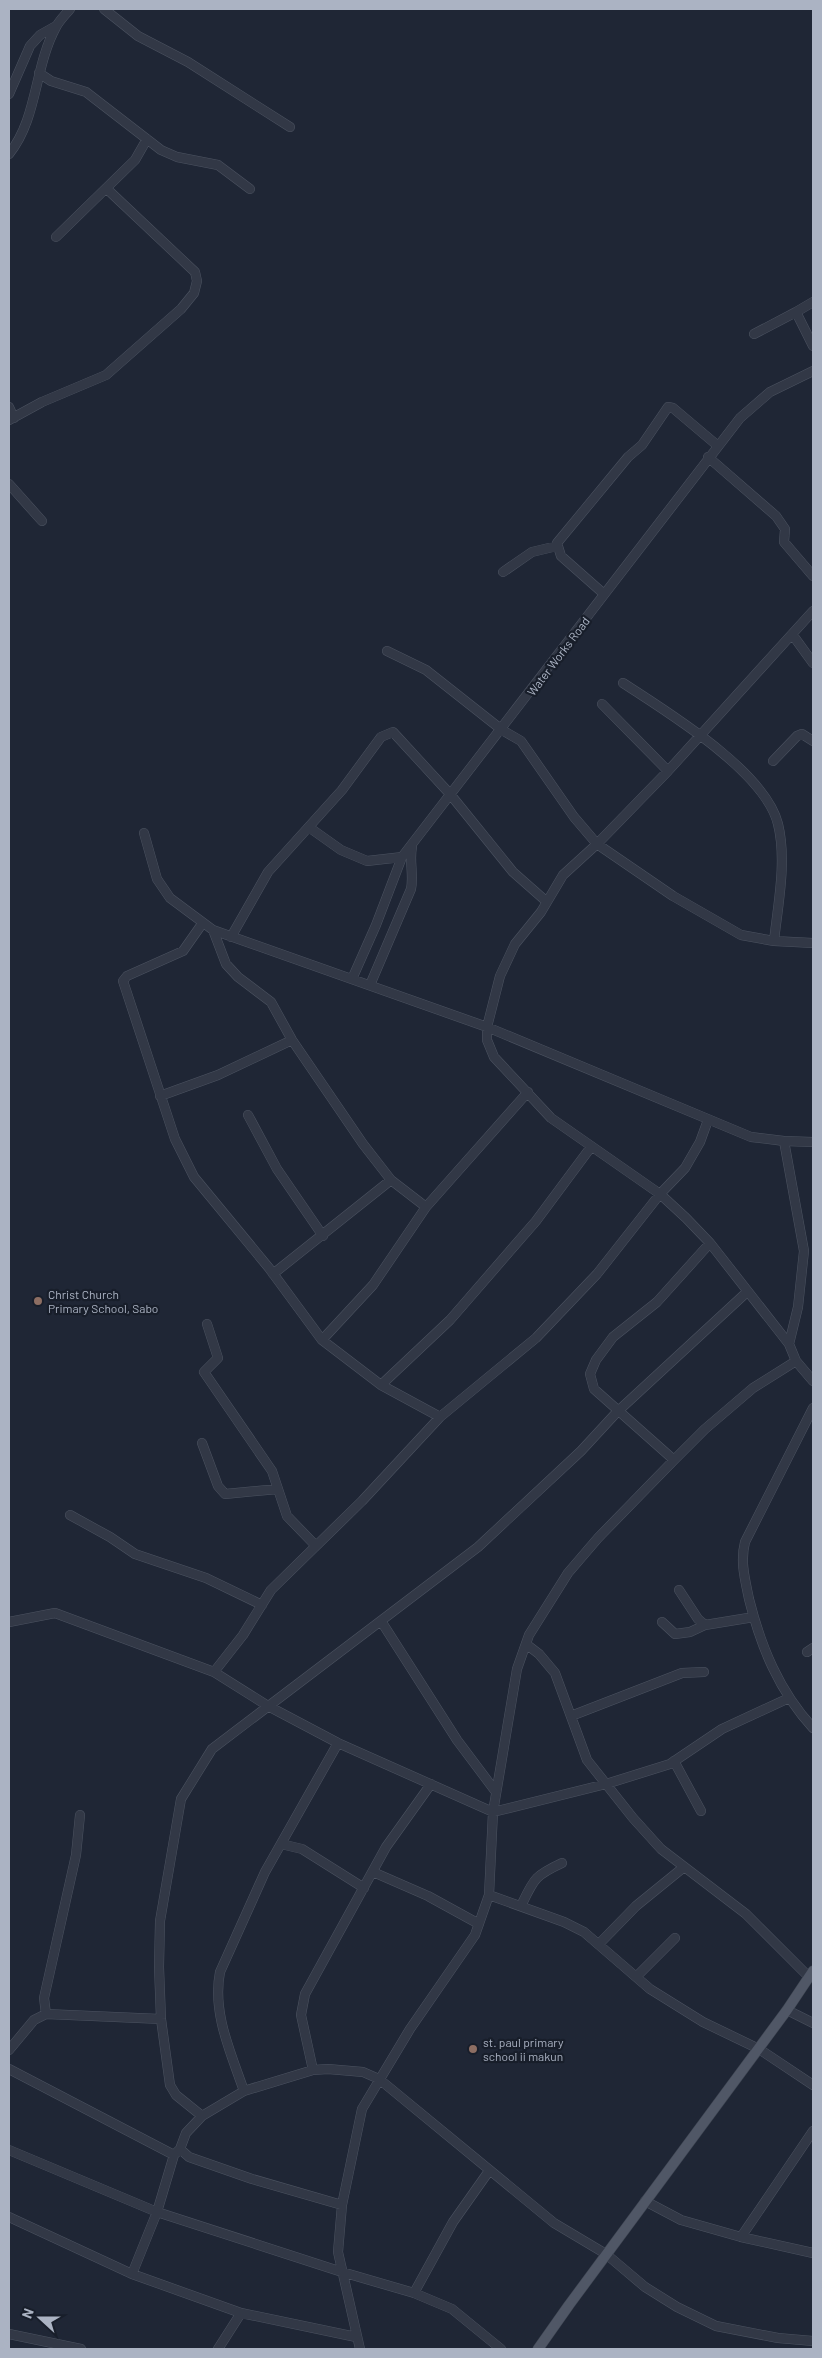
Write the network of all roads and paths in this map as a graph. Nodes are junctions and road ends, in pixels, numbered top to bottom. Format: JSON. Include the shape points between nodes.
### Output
{"nodes":[{"id":1,"x":70,"y":9,"type":"edge"},
{"id":2,"x":104,"y":9,"type":"edge"},
{"id":3,"x":56,"y":26,"type":"junction"},
{"id":4,"x":39,"y":73,"type":"junction"},
{"id":5,"x":9,"y":94,"type":"edge"},
{"id":6,"x":290,"y":127,"type":"dead end"},
{"id":7,"x":147,"y":139,"type":"junction"},
{"id":8,"x":9,"y":154,"type":"edge"},
{"id":9,"x":107,"y":189,"type":"junction"},
{"id":10,"x":250,"y":189,"type":"dead end"},
{"id":11,"x":56,"y":237,"type":"dead end"},
{"id":12,"x":813,"y":302,"type":"edge"},
{"id":13,"x":796,"y":312,"type":"junction"},
{"id":14,"x":754,"y":334,"type":"dead end"},
{"id":15,"x":813,"y":346,"type":"edge"},
{"id":16,"x":813,"y":371,"type":"edge"},
{"id":17,"x":9,"y":407,"type":"edge"},
{"id":18,"x":11,"y":419,"type":"edge"},
{"id":19,"x":718,"y":446,"type":"junction"},
{"id":20,"x":708,"y":457,"type":"junction"},
{"id":21,"x":9,"y":484,"type":"edge"},
{"id":22,"x":42,"y":521,"type":"dead end"},
{"id":23,"x":557,"y":546,"type":"junction"},
{"id":24,"x":503,"y":572,"type":"dead end"},
{"id":25,"x":813,"y":576,"type":"edge"},
{"id":26,"x":604,"y":594,"type":"junction"},
{"id":27,"x":813,"y":611,"type":"edge"},
{"id":28,"x":792,"y":634,"type":"junction"},
{"id":29,"x":387,"y":651,"type":"dead end"},
{"id":30,"x":813,"y":663,"type":"edge"},
{"id":31,"x":623,"y":684,"type":"dead end"},
{"id":32,"x":602,"y":704,"type":"dead end"},
{"id":33,"x":502,"y":730,"type":"junction"},
{"id":34,"x":700,"y":736,"type":"junction"},
{"id":35,"x":813,"y":741,"type":"edge"},
{"id":36,"x":773,"y":761,"type":"dead end"},
{"id":37,"x":668,"y":771,"type":"junction"},
{"id":38,"x":450,"y":794,"type":"junction"},
{"id":39,"x":310,"y":828,"type":"junction"},
{"id":40,"x":144,"y":833,"type":"dead end"},
{"id":41,"x":412,"y":844,"type":"junction"},
{"id":42,"x":597,"y":844,"type":"junction"},
{"id":43,"x":402,"y":857,"type":"junction"},
{"id":44,"x":546,"y":902,"type":"junction"},
{"id":45,"x":202,"y":924,"type":"junction"},
{"id":46,"x":213,"y":930,"type":"junction"},
{"id":47,"x":231,"y":937,"type":"junction"},
{"id":48,"x":774,"y":941,"type":"junction"},
{"id":49,"x":813,"y":943,"type":"edge"},
{"id":50,"x":352,"y":979,"type":"junction"},
{"id":51,"x":370,"y":985,"type":"junction"},
{"id":52,"x":487,"y":1027,"type":"junction"},
{"id":53,"x":292,"y":1040,"type":"junction"},
{"id":54,"x":528,"y":1092,"type":"junction"},
{"id":55,"x":160,"y":1096,"type":"junction"},
{"id":56,"x":248,"y":1115,"type":"dead end"},
{"id":57,"x":708,"y":1120,"type":"junction"},
{"id":58,"x":784,"y":1141,"type":"junction"},
{"id":59,"x":813,"y":1142,"type":"edge"},
{"id":60,"x":591,"y":1147,"type":"junction"},
{"id":61,"x":391,"y":1180,"type":"junction"},
{"id":62,"x":660,"y":1194,"type":"junction"},
{"id":63,"x":426,"y":1207,"type":"junction"},
{"id":64,"x":323,"y":1236,"type":"junction"},
{"id":65,"x":710,"y":1244,"type":"junction"},
{"id":66,"x":273,"y":1274,"type":"junction"},
{"id":67,"x":747,"y":1292,"type":"junction"},
{"id":68,"x":207,"y":1324,"type":"dead end"},
{"id":69,"x":322,"y":1340,"type":"junction"},
{"id":70,"x":789,"y":1344,"type":"junction"},
{"id":71,"x":796,"y":1361,"type":"junction"},
{"id":72,"x":813,"y":1381,"type":"edge"},
{"id":73,"x":381,"y":1385,"type":"junction"},
{"id":74,"x":813,"y":1408,"type":"edge"},
{"id":75,"x":617,"y":1412,"type":"junction"},
{"id":76,"x":440,"y":1417,"type":"junction"},
{"id":77,"x":202,"y":1442,"type":"dead end"},
{"id":78,"x":674,"y":1460,"type":"junction"},
{"id":79,"x":278,"y":1489,"type":"junction"},
{"id":80,"x":70,"y":1515,"type":"dead end"},
{"id":81,"x":316,"y":1546,"type":"junction"},
{"id":82,"x":679,"y":1590,"type":"dead end"},
{"id":83,"x":262,"y":1605,"type":"junction"},
{"id":84,"x":754,"y":1617,"type":"junction"},
{"id":85,"x":9,"y":1622,"type":"edge"},
{"id":86,"x":381,"y":1622,"type":"junction"},
{"id":87,"x":662,"y":1622,"type":"dead end"},
{"id":88,"x":705,"y":1625,"type":"junction"},
{"id":89,"x":526,"y":1644,"type":"junction"},
{"id":90,"x":214,"y":1672,"type":"junction"},
{"id":91,"x":704,"y":1672,"type":"dead end"},
{"id":92,"x":788,"y":1698,"type":"junction"},
{"id":93,"x":268,"y":1706,"type":"junction"},
{"id":94,"x":571,"y":1716,"type":"junction"},
{"id":95,"x":813,"y":1728,"type":"edge"},
{"id":96,"x":338,"y":1743,"type":"junction"},
{"id":97,"x":674,"y":1761,"type":"junction"},
{"id":98,"x":431,"y":1784,"type":"junction"},
{"id":99,"x":606,"y":1784,"type":"junction"},
{"id":100,"x":496,"y":1792,"type":"junction"},
{"id":101,"x":701,"y":1811,"type":"dead end"},
{"id":102,"x":493,"y":1812,"type":"junction"},
{"id":103,"x":80,"y":1815,"type":"dead end"},
{"id":104,"x":281,"y":1844,"type":"junction"},
{"id":105,"x":562,"y":1863,"type":"dead end"},
{"id":106,"x":684,"y":1867,"type":"junction"},
{"id":107,"x":373,"y":1872,"type":"junction"},
{"id":108,"x":364,"y":1888,"type":"junction"},
{"id":109,"x":489,"y":1895,"type":"junction"},
{"id":110,"x":520,"y":1906,"type":"junction"},
{"id":111,"x":480,"y":1924,"type":"junction"},
{"id":112,"x":675,"y":1938,"type":"dead end"},
{"id":113,"x":599,"y":1944,"type":"junction"},
{"id":114,"x":811,"y":1974,"type":"edge"},
{"id":115,"x":636,"y":1977,"type":"junction"},
{"id":116,"x":787,"y":2010,"type":"junction"},
{"id":117,"x":46,"y":2014,"type":"junction"},
{"id":118,"x":161,"y":2019,"type":"junction"},
{"id":119,"x":813,"y":2023,"type":"edge"},
{"id":120,"x":758,"y":2049,"type":"junction"},
{"id":121,"x":9,"y":2050,"type":"edge"},
{"id":122,"x":9,"y":2069,"type":"edge"},
{"id":123,"x":313,"y":2070,"type":"junction"},
{"id":124,"x":379,"y":2079,"type":"junction"},
{"id":125,"x":813,"y":2085,"type":"edge"},
{"id":126,"x":244,"y":2091,"type":"junction"},
{"id":127,"x":202,"y":2116,"type":"junction"},
{"id":128,"x":813,"y":2131,"type":"edge"},
{"id":129,"x":9,"y":2150,"type":"edge"},
{"id":130,"x":177,"y":2152,"type":"junction"},
{"id":131,"x":489,"y":2171,"type":"junction"},
{"id":132,"x":645,"y":2201,"type":"junction"},
{"id":133,"x":342,"y":2205,"type":"junction"},
{"id":134,"x":158,"y":2212,"type":"junction"},
{"id":135,"x":9,"y":2217,"type":"edge"},
{"id":136,"x":741,"y":2237,"type":"junction"},
{"id":137,"x":813,"y":2252,"type":"edge"},
{"id":138,"x":606,"y":2254,"type":"junction"},
{"id":139,"x":342,"y":2272,"type":"junction"},
{"id":140,"x":132,"y":2274,"type":"junction"},
{"id":141,"x":414,"y":2293,"type":"junction"},
{"id":142,"x":240,"y":2313,"type":"junction"},
{"id":143,"x":9,"y":2334,"type":"edge"},
{"id":144,"x":356,"y":2337,"type":"junction"},
{"id":145,"x":813,"y":2341,"type":"edge"},
{"id":146,"x":75,"y":2348,"type":"edge"},
{"id":147,"x":218,"y":2349,"type":"edge"},
{"id":148,"x":360,"y":2349,"type":"edge"},
{"id":149,"x":501,"y":2349,"type":"edge"},
{"id":150,"x":538,"y":2349,"type":"edge"}],
"edges":[{"from":1,"to":3,"type":"street"},
{"from":2,"to":6,"type":"street","via":[[138,36],[188,62]]},
{"from":3,"to":4,"type":"street"},
{"from":3,"to":5,"type":"street","via":[[40,35],[30,46]]},
{"from":4,"to":7,"type":"street","via":[[51,81],[86,92]]},
{"from":4,"to":8,"type":"street","via":[[26,127]]},
{"from":7,"to":9,"type":"street","via":[[135,160]]},
{"from":7,"to":10,"type":"street","via":[[176,157],[218,165]]},
{"from":9,"to":11,"type":"street"},
{"from":9,"to":18,"type":"street","via":[[195,272],[194,293],[106,375]]},
{"from":12,"to":13,"type":"street"},
{"from":13,"to":14,"type":"street"},
{"from":13,"to":15,"type":"street"},
{"from":16,"to":19,"type":"street","name":"Water Works Road","via":[[770,392],[740,418]]},
{"from":17,"to":18,"type":"street"},
{"from":19,"to":20,"type":"street","name":"Water Works Road"},
{"from":19,"to":23,"type":"street","via":[[668,407],[642,445],[628,457]]},
{"from":20,"to":25,"type":"street","via":[[776,516],[785,530],[784,542]]},
{"from":20,"to":26,"type":"street","name":"Water Works Road"},
{"from":21,"to":22,"type":"street"},
{"from":23,"to":24,"type":"street","via":[[532,552]]},
{"from":23,"to":26,"type":"street","via":[[561,556]]},
{"from":26,"to":33,"type":"street","name":"Water Works Road"},
{"from":27,"to":28,"type":"street"},
{"from":28,"to":30,"type":"street"},
{"from":28,"to":34,"type":"street"},
{"from":29,"to":33,"type":"street","via":[[426,670]]},
{"from":31,"to":34,"type":"street"},
{"from":32,"to":37,"type":"street"},
{"from":33,"to":38,"type":"street","name":"Water Works Road"},
{"from":33,"to":42,"type":"street","via":[[521,741]]},
{"from":34,"to":37,"type":"street"},
{"from":34,"to":48,"type":"street","via":[[738,766],[770,804],[778,824],[781,864]]},
{"from":35,"to":36,"type":"street","via":[[802,734],[797,736]]},
{"from":37,"to":42,"type":"street"},
{"from":38,"to":39,"type":"street","via":[[397,734],[387,732]]},
{"from":38,"to":41,"type":"street","name":"Water Works Road"},
{"from":38,"to":44,"type":"street","via":[[513,872]]},
{"from":39,"to":43,"type":"street","via":[[341,850],[367,861]]},
{"from":39,"to":47,"type":"street","via":[[268,872]]},
{"from":40,"to":45,"type":"street","via":[[157,879],[170,898]]},
{"from":41,"to":43,"type":"street","name":"Water Works Road"},
{"from":41,"to":51,"type":"street","via":[[411,889]]},
{"from":42,"to":44,"type":"street","via":[[563,875]]},
{"from":42,"to":48,"type":"street","via":[[673,896],[741,935]]},
{"from":43,"to":50,"type":"street","name":"Water Works Road"},
{"from":44,"to":52,"type":"street","via":[[515,944],[500,976]]},
{"from":45,"to":46,"type":"street"},
{"from":45,"to":55,"type":"street","via":[[183,951],[127,976],[123,981]]},
{"from":46,"to":47,"type":"street"},
{"from":46,"to":53,"type":"street","via":[[226,964],[271,1002]]},
{"from":47,"to":50,"type":"street"},
{"from":48,"to":49,"type":"street"},
{"from":50,"to":51,"type":"street"},
{"from":51,"to":52,"type":"street"},
{"from":52,"to":54,"type":"street","via":[[487,1040],[494,1057]]},
{"from":52,"to":57,"type":"street"},
{"from":53,"to":55,"type":"street","via":[[218,1075]]},
{"from":53,"to":61,"type":"street"},
{"from":54,"to":60,"type":"street","via":[[551,1118]]},
{"from":54,"to":63,"type":"street"},
{"from":55,"to":66,"type":"street","via":[[194,1177]]},
{"from":56,"to":64,"type":"street","via":[[277,1169]]},
{"from":57,"to":58,"type":"street","via":[[751,1137]]},
{"from":57,"to":62,"type":"street","via":[[685,1168]]},
{"from":58,"to":59,"type":"street"},
{"from":58,"to":70,"type":"street","via":[[804,1251],[799,1298]]},
{"from":60,"to":62,"type":"street"},
{"from":60,"to":73,"type":"street","via":[[536,1221],[450,1320]]},
{"from":61,"to":63,"type":"street"},
{"from":61,"to":64,"type":"street"},
{"from":62,"to":65,"type":"street"},
{"from":62,"to":76,"type":"street","via":[[597,1274],[536,1338]]},
{"from":63,"to":69,"type":"street","via":[[373,1285]]},
{"from":64,"to":66,"type":"street"},
{"from":65,"to":67,"type":"street"},
{"from":65,"to":75,"type":"street","via":[[656,1302],[613,1337],[596,1360],[590,1374],[594,1390]]},
{"from":66,"to":69,"type":"street"},
{"from":67,"to":70,"type":"street"},
{"from":67,"to":75,"type":"street"},
{"from":68,"to":79,"type":"street","via":[[218,1358],[204,1372],[272,1471]]},
{"from":69,"to":73,"type":"street"},
{"from":70,"to":71,"type":"street"},
{"from":71,"to":72,"type":"street"},
{"from":71,"to":78,"type":"street","via":[[753,1388]]},
{"from":73,"to":76,"type":"street"},
{"from":74,"to":84,"type":"street","via":[[745,1542],[742,1568]]},
{"from":75,"to":78,"type":"street"},
{"from":75,"to":86,"type":"street","via":[[478,1547]]},
{"from":76,"to":81,"type":"street"},
{"from":77,"to":79,"type":"street","via":[[218,1486],[225,1494]]},
{"from":78,"to":89,"type":"street","via":[[568,1573]]},
{"from":79,"to":81,"type":"street","via":[[287,1516]]},
{"from":80,"to":83,"type":"street","via":[[110,1536],[135,1554],[206,1578]]},
{"from":81,"to":83,"type":"street","via":[[271,1590]]},
{"from":82,"to":88,"type":"street"},
{"from":83,"to":90,"type":"street"},
{"from":84,"to":88,"type":"street"},
{"from":84,"to":92,"type":"street","via":[[769,1663]]},
{"from":85,"to":90,"type":"street","via":[[55,1613]]},
{"from":86,"to":93,"type":"street"},
{"from":86,"to":100,"type":"street","via":[[457,1740]]},
{"from":87,"to":88,"type":"street","via":[[676,1634]]},
{"from":89,"to":94,"type":"street","via":[[555,1673]]},
{"from":89,"to":100,"type":"street","via":[[517,1670]]},
{"from":90,"to":93,"type":"street"},
{"from":91,"to":94,"type":"street","via":[[682,1673]]},
{"from":92,"to":95,"type":"street"},
{"from":92,"to":97,"type":"street","via":[[722,1729]]},
{"from":93,"to":96,"type":"street"},
{"from":93,"to":118,"type":"street","via":[[212,1749],[181,1799],[160,1922]]},
{"from":94,"to":99,"type":"street","via":[[587,1760]]},
{"from":96,"to":98,"type":"street"},
{"from":96,"to":104,"type":"street"},
{"from":97,"to":99,"type":"street"},
{"from":97,"to":101,"type":"street"},
{"from":98,"to":102,"type":"street"},
{"from":98,"to":107,"type":"street","via":[[386,1847]]},
{"from":99,"to":102,"type":"street"},
{"from":99,"to":106,"type":"street","via":[[661,1849]]},
{"from":100,"to":102,"type":"street"},
{"from":102,"to":109,"type":"street"},
{"from":103,"to":117,"type":"street","via":[[76,1855],[44,1998]]},
{"from":104,"to":108,"type":"street","via":[[302,1849]]},
{"from":104,"to":126,"type":"street","via":[[229,1948],[217,1988],[220,2019]]},
{"from":105,"to":110,"type":"street","via":[[533,1880]]},
{"from":106,"to":113,"type":"street","via":[[636,1906]]},
{"from":106,"to":114,"type":"street","via":[[746,1914]]},
{"from":107,"to":108,"type":"street"},
{"from":107,"to":111,"type":"street"},
{"from":108,"to":123,"type":"street","via":[[305,1994],[301,2015]]},
{"from":109,"to":110,"type":"street"},
{"from":109,"to":111,"type":"street"},
{"from":110,"to":113,"type":"street","via":[[564,1922]]},
{"from":111,"to":124,"type":"street"},
{"from":112,"to":115,"type":"street"},
{"from":113,"to":115,"type":"street"},
{"from":114,"to":116,"type":"main road"},
{"from":115,"to":120,"type":"street","via":[[650,1990],[703,2022]]},
{"from":116,"to":119,"type":"street"},
{"from":116,"to":120,"type":"main road"},
{"from":117,"to":118,"type":"street"},
{"from":117,"to":121,"type":"street","via":[[34,2020]]},
{"from":118,"to":127,"type":"street","via":[[170,2085],[176,2095]]},
{"from":120,"to":125,"type":"street"},
{"from":120,"to":132,"type":"main road"},
{"from":122,"to":130,"type":"street"},
{"from":123,"to":124,"type":"street","via":[[328,2068],[363,2072]]},
{"from":123,"to":126,"type":"street"},
{"from":124,"to":131,"type":"street"},
{"from":124,"to":133,"type":"street","via":[[362,2109]]},
{"from":126,"to":127,"type":"street"},
{"from":127,"to":130,"type":"street","via":[[186,2133]]},
{"from":128,"to":136,"type":"street"},
{"from":129,"to":134,"type":"street"},
{"from":130,"to":133,"type":"street","via":[[252,2179]]},
{"from":130,"to":134,"type":"street"},
{"from":131,"to":138,"type":"street","via":[[554,2223]]},
{"from":131,"to":141,"type":"street","via":[[457,2215]]},
{"from":132,"to":136,"type":"street","via":[[681,2220]]},
{"from":132,"to":138,"type":"main road"},
{"from":133,"to":139,"type":"street","via":[[338,2252]]},
{"from":134,"to":139,"type":"street"},
{"from":134,"to":140,"type":"street"},
{"from":135,"to":140,"type":"street"},
{"from":136,"to":137,"type":"street"},
{"from":138,"to":145,"type":"street","via":[[645,2287],[716,2326]]},
{"from":138,"to":150,"type":"main road"},
{"from":139,"to":141,"type":"street"},
{"from":139,"to":144,"type":"street"},
{"from":140,"to":142,"type":"street"},
{"from":141,"to":149,"type":"street","via":[[452,2309]]},
{"from":142,"to":144,"type":"street"},
{"from":142,"to":147,"type":"street"},
{"from":143,"to":146,"type":"street"},
{"from":144,"to":148,"type":"street"}]}
